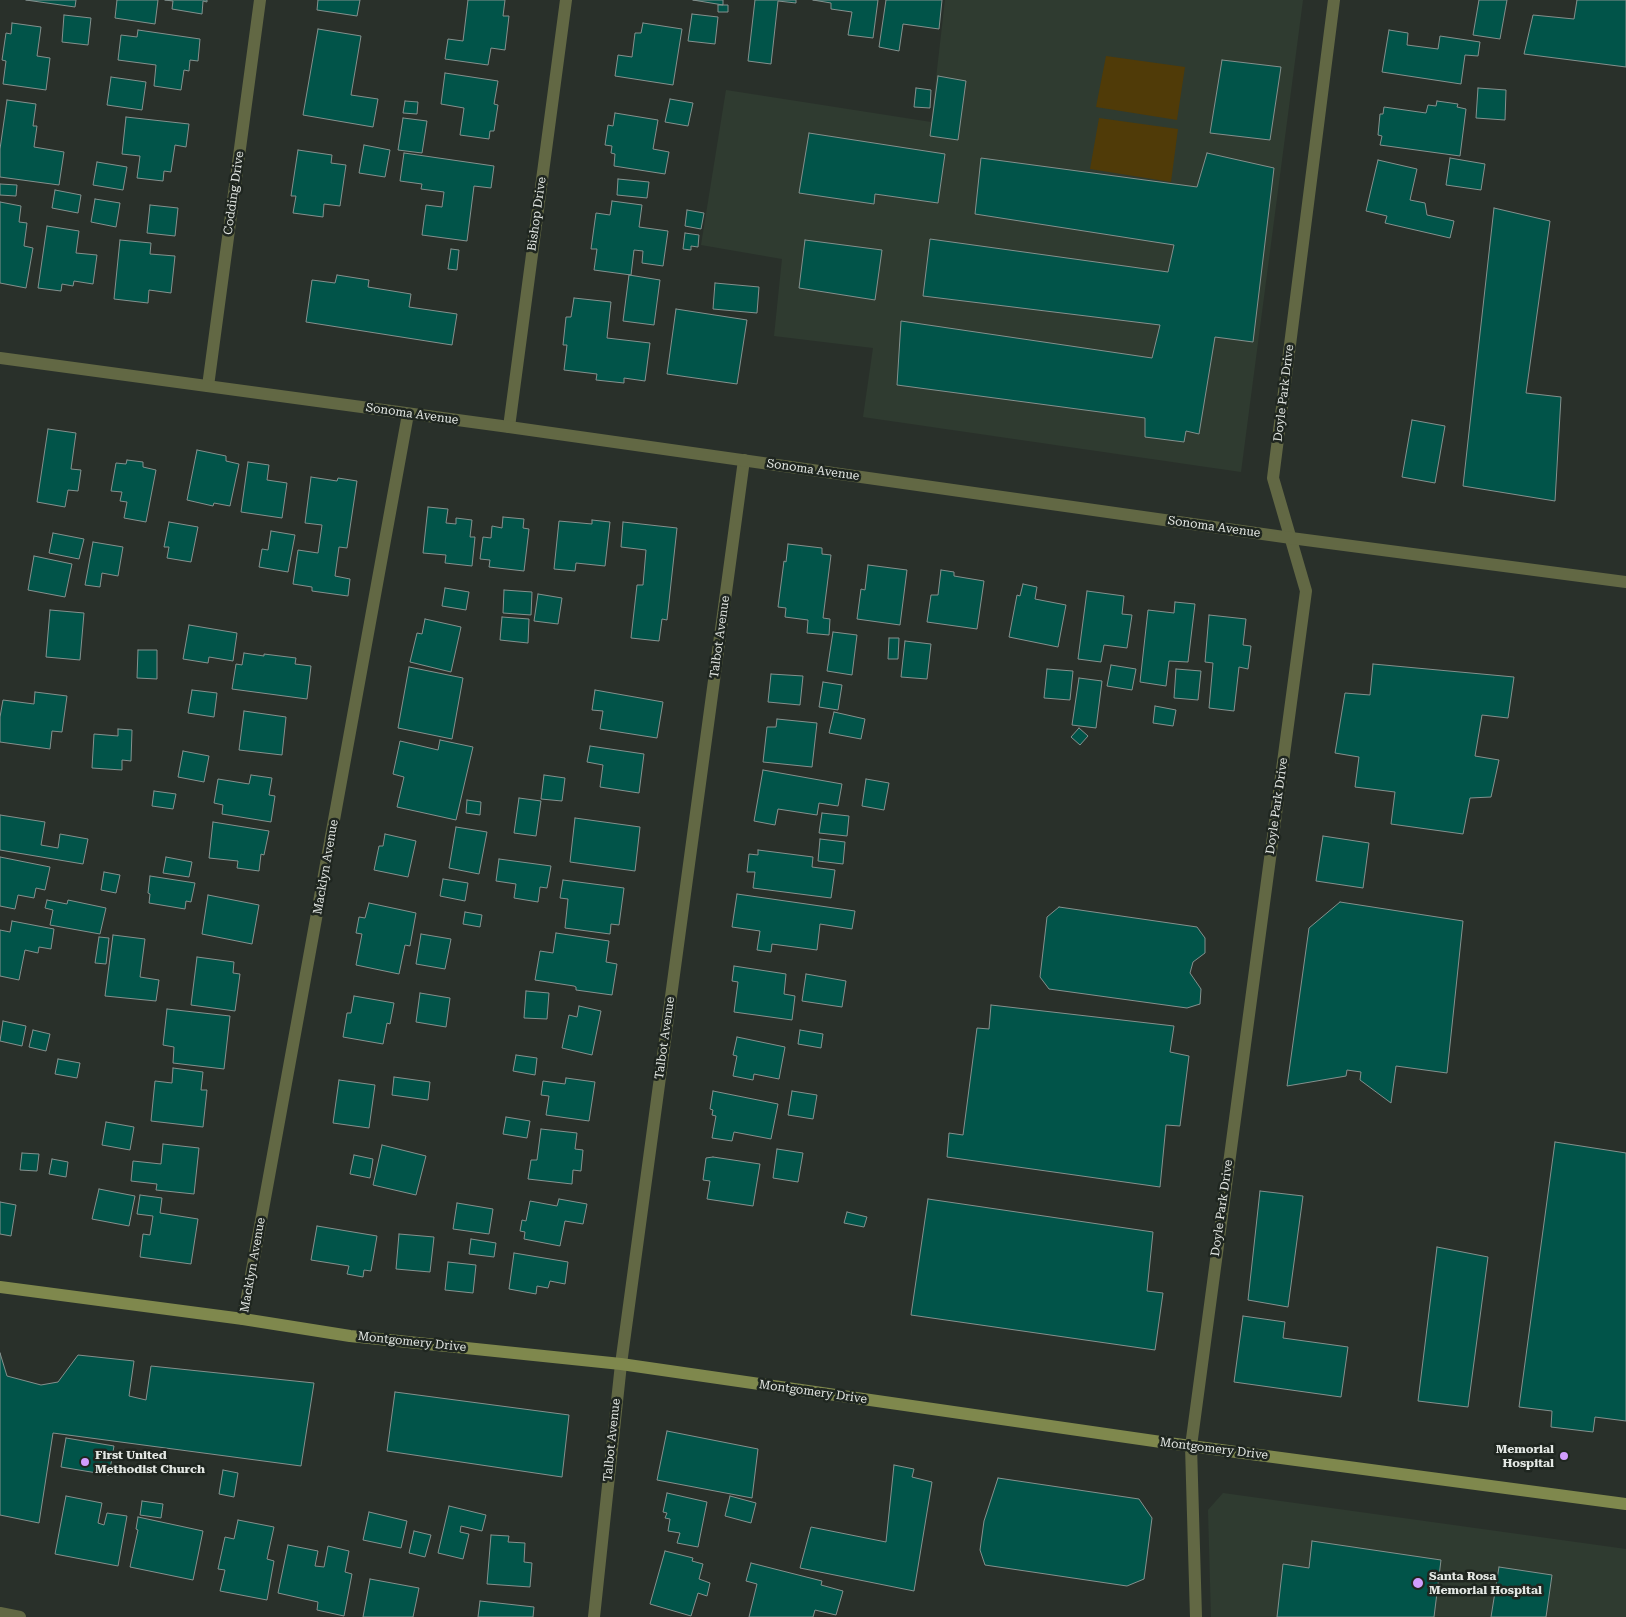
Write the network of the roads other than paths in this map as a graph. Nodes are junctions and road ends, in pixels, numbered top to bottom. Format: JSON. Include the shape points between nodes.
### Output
{"nodes":[{"id":1,"x":260,"y":0,"type":"edge"},
{"id":2,"x":566,"y":0,"type":"edge"},
{"id":3,"x":1334,"y":0,"type":"edge"},
{"id":4,"x":0,"y":360,"type":"edge"},
{"id":5,"x":208,"y":386,"type":"junction"},
{"id":6,"x":408,"y":414,"type":"junction"},
{"id":7,"x":509,"y":427,"type":"junction"},
{"id":8,"x":744,"y":460,"type":"junction"},
{"id":9,"x":1291,"y":538,"type":"junction"},
{"id":10,"x":1626,"y":582,"type":"edge"},
{"id":11,"x":0,"y":1287,"type":"edge"},
{"id":12,"x":243,"y":1319,"type":"junction"},
{"id":13,"x":621,"y":1364,"type":"junction"},
{"id":14,"x":1191,"y":1446,"type":"junction"},
{"id":15,"x":1626,"y":1504,"type":"edge"},
{"id":16,"x":0,"y":1613,"type":"edge"},
{"id":17,"x":20,"y":1617,"type":"edge"},
{"id":18,"x":594,"y":1617,"type":"edge"},
{"id":19,"x":1196,"y":1617,"type":"edge"}],
"edges":[{"from":1,"to":5,"type":"street","name":"Codding Drive"},
{"from":2,"to":7,"type":"street","name":"Bishop Drive"},
{"from":3,"to":9,"type":"street","name":"Doyle Park Drive","via":[[1273,478]]},
{"from":4,"to":5,"type":"street","name":"Sonoma Avenue"},
{"from":5,"to":6,"type":"street","name":"Sonoma Avenue"},
{"from":6,"to":7,"type":"street","name":"Sonoma Avenue"},
{"from":6,"to":12,"type":"street","name":"Macklyn Avenue"},
{"from":7,"to":8,"type":"street","name":"Sonoma Avenue"},
{"from":8,"to":9,"type":"street","name":"Sonoma Avenue"},
{"from":8,"to":13,"type":"street","name":"Talbot Avenue"},
{"from":9,"to":10,"type":"street","name":"Sonoma Avenue"},
{"from":9,"to":14,"type":"street","name":"Doyle Park Drive","via":[[1306,591]]},
{"from":11,"to":12,"type":"main road","name":"Montgomery Drive"},
{"from":12,"to":13,"type":"main road","name":"Montgomery Drive","via":[[350,1336]]},
{"from":13,"to":14,"type":"main road","name":"Montgomery Drive"},
{"from":13,"to":18,"type":"street","name":"Talbot Avenue"},
{"from":14,"to":15,"type":"main road","name":"Montgomery Drive"},
{"from":14,"to":19,"type":"street","name":"Doyle Park Drive"},
{"from":16,"to":17,"type":"street"}]}
